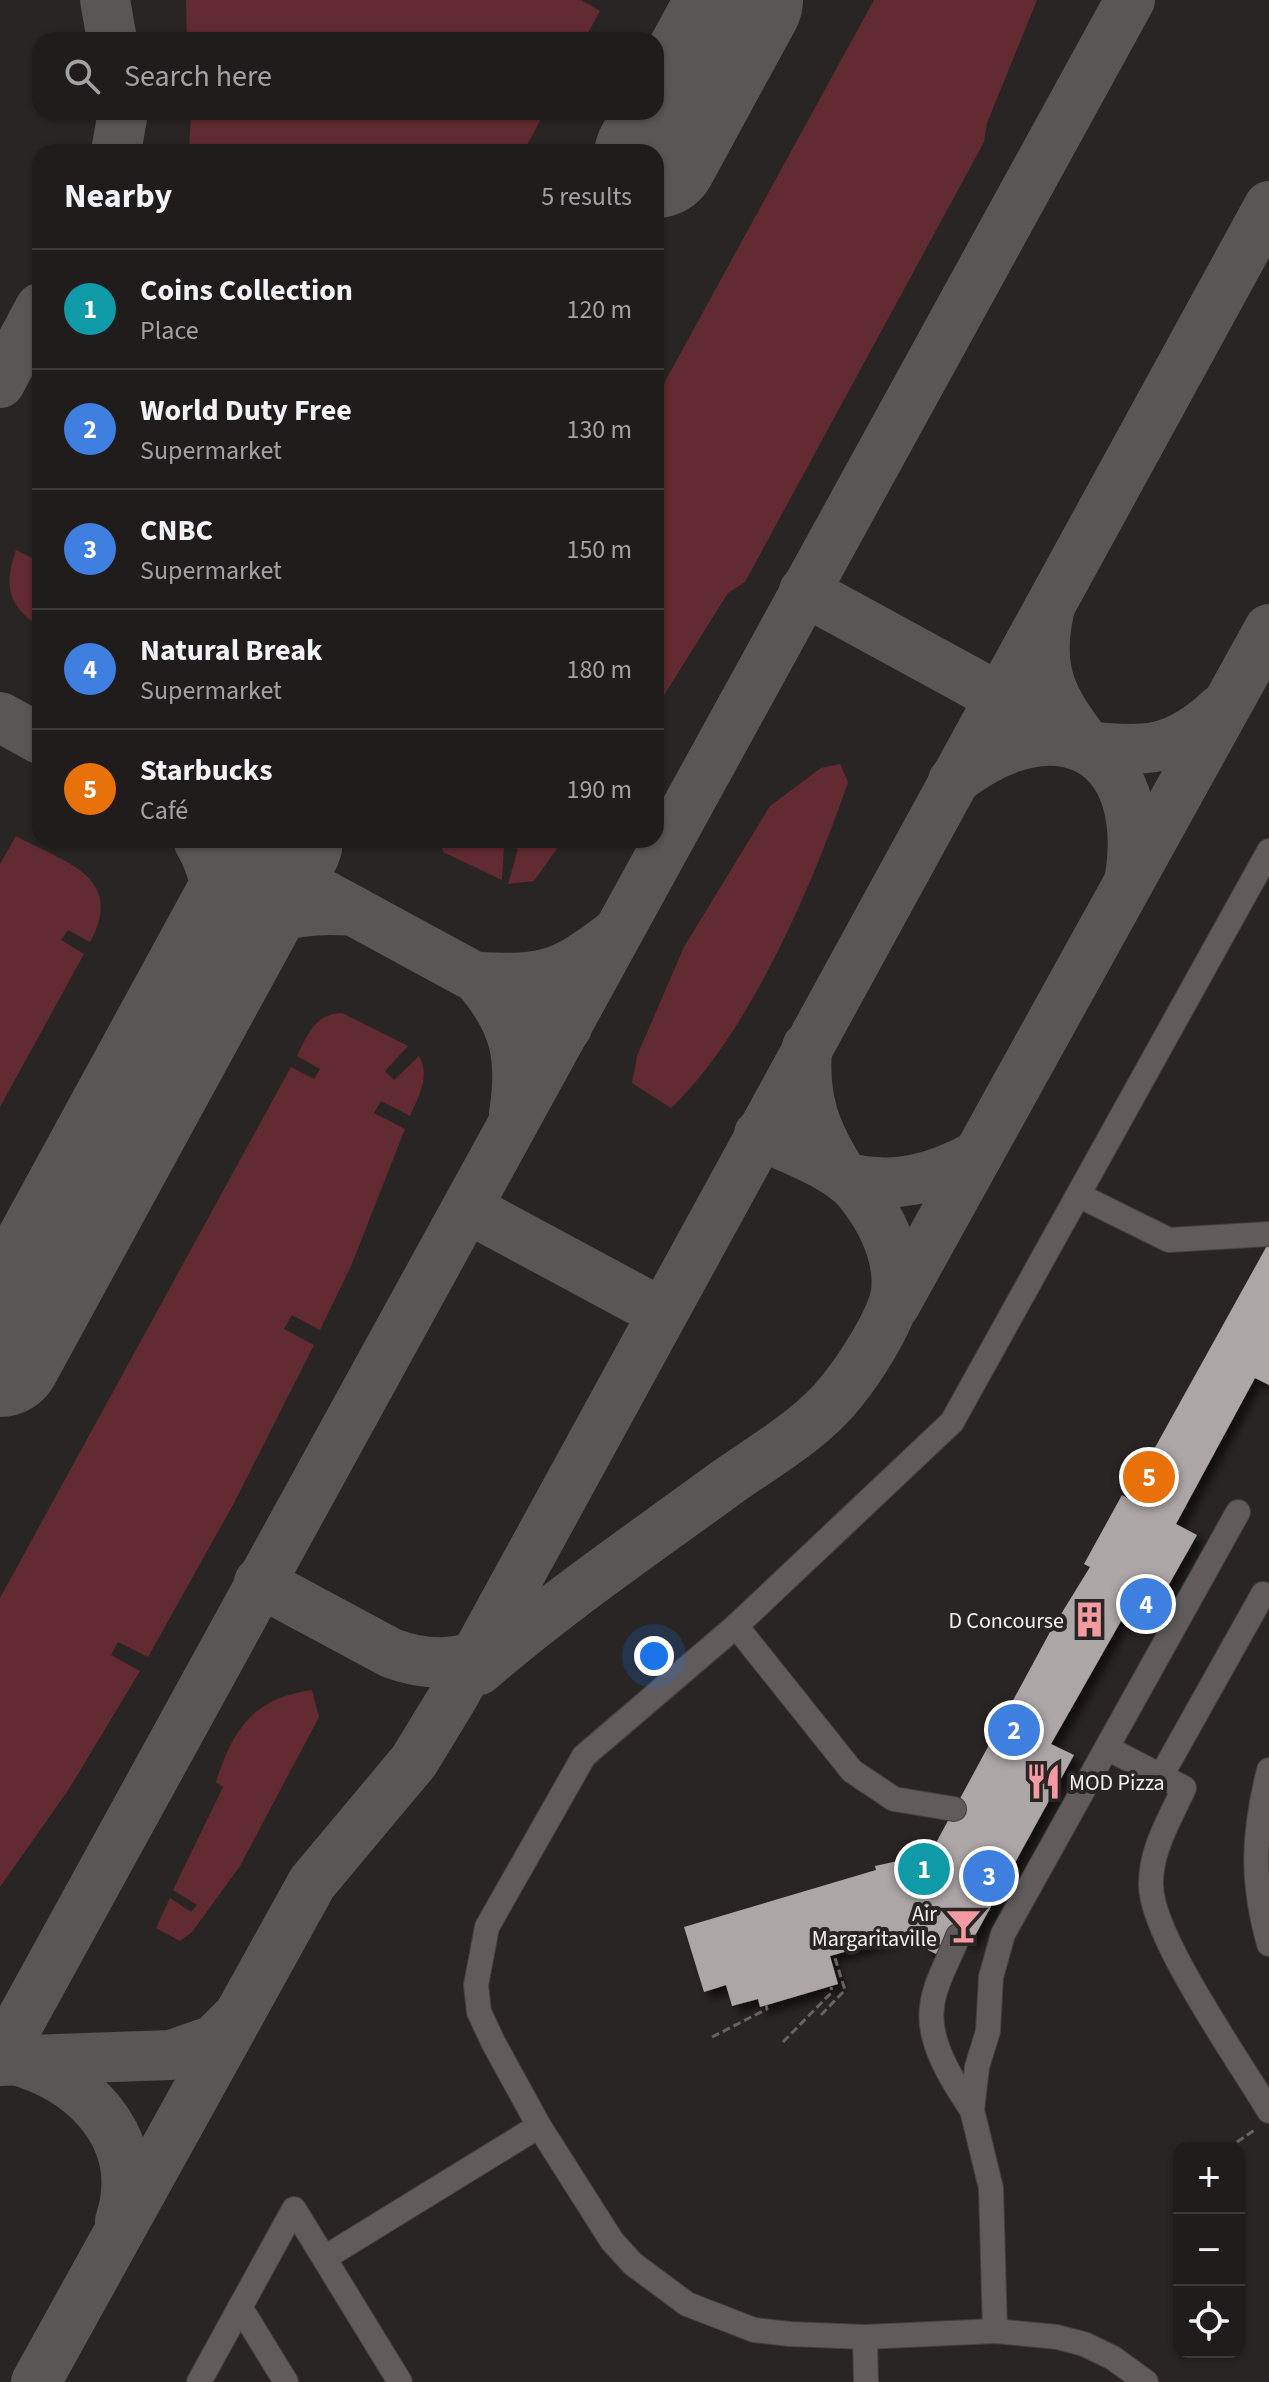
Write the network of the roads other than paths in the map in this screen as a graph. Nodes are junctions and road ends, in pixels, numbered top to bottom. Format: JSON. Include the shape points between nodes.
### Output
{"nodes":[{"id":1,"x":1269,"y":851,"type":"edge"},
{"id":2,"x":1080,"y":1196,"type":"junction"},
{"id":3,"x":1269,"y":1234,"type":"edge"},
{"id":4,"x":1238,"y":1512,"type":"dead end"},
{"id":5,"x":1263,"y":1594,"type":"dead end"},
{"id":6,"x":736,"y":1626,"type":"junction"},
{"id":7,"x":1107,"y":1748,"type":"junction"},
{"id":8,"x":1269,"y":1770,"type":"edge"},
{"id":9,"x":1161,"y":1776,"type":"junction"},
{"id":10,"x":954,"y":1809,"type":"dead end"},
{"id":11,"x":958,"y":1936,"type":"dead end"},
{"id":12,"x":1269,"y":1944,"type":"edge"},
{"id":13,"x":972,"y":2110,"type":"junction"},
{"id":14,"x":1264,"y":2119,"type":"edge"},
{"id":15,"x":539,"y":2126,"type":"junction"},
{"id":16,"x":326,"y":2257,"type":"junction"},
{"id":17,"x":240,"y":2307,"type":"junction"},
{"id":18,"x":995,"y":2331,"type":"junction"},
{"id":19,"x":865,"y":2337,"type":"junction"},
{"id":20,"x":199,"y":2382,"type":"edge"},
{"id":21,"x":286,"y":2382,"type":"edge"},
{"id":22,"x":400,"y":2382,"type":"edge"},
{"id":23,"x":866,"y":2382,"type":"edge"},
{"id":24,"x":1146,"y":2382,"type":"edge"}],
"edges":[{"from":1,"to":2,"type":"street"},
{"from":2,"to":3,"type":"street","via":[[1169,1240]]},
{"from":2,"to":6,"type":"street","via":[[952,1422]]},
{"from":4,"to":7,"type":"street"},
{"from":5,"to":9,"type":"street"},
{"from":6,"to":10,"type":"street","via":[[852,1771],[894,1799]]},
{"from":6,"to":15,"type":"street","via":[[584,1756],[487,1927],[476,1985],[479,2012]]},
{"from":7,"to":9,"type":"street"},
{"from":7,"to":13,"type":"street","via":[[1003,1934],[991,1977],[988,2031]]},
{"from":8,"to":12,"type":"street","via":[[1256,1822],[1255,1868]]},
{"from":9,"to":14,"type":"street","via":[[1184,1788],[1156,1850],[1153,1905]]},
{"from":11,"to":13,"type":"street","via":[[932,2007],[936,2041]]},
{"from":13,"to":18,"type":"street","via":[[991,2188]]},
{"from":15,"to":16,"type":"street"},
{"from":15,"to":19,"type":"street","via":[[612,2241],[633,2264],[687,2304],[754,2330]]},
{"from":16,"to":17,"type":"street","via":[[294,2209]]},
{"from":16,"to":22,"type":"street"},
{"from":17,"to":20,"type":"street"},
{"from":17,"to":21,"type":"street"},
{"from":18,"to":19,"type":"street"},
{"from":18,"to":24,"type":"street","via":[[1084,2344]]},
{"from":19,"to":23,"type":"street"}]}
